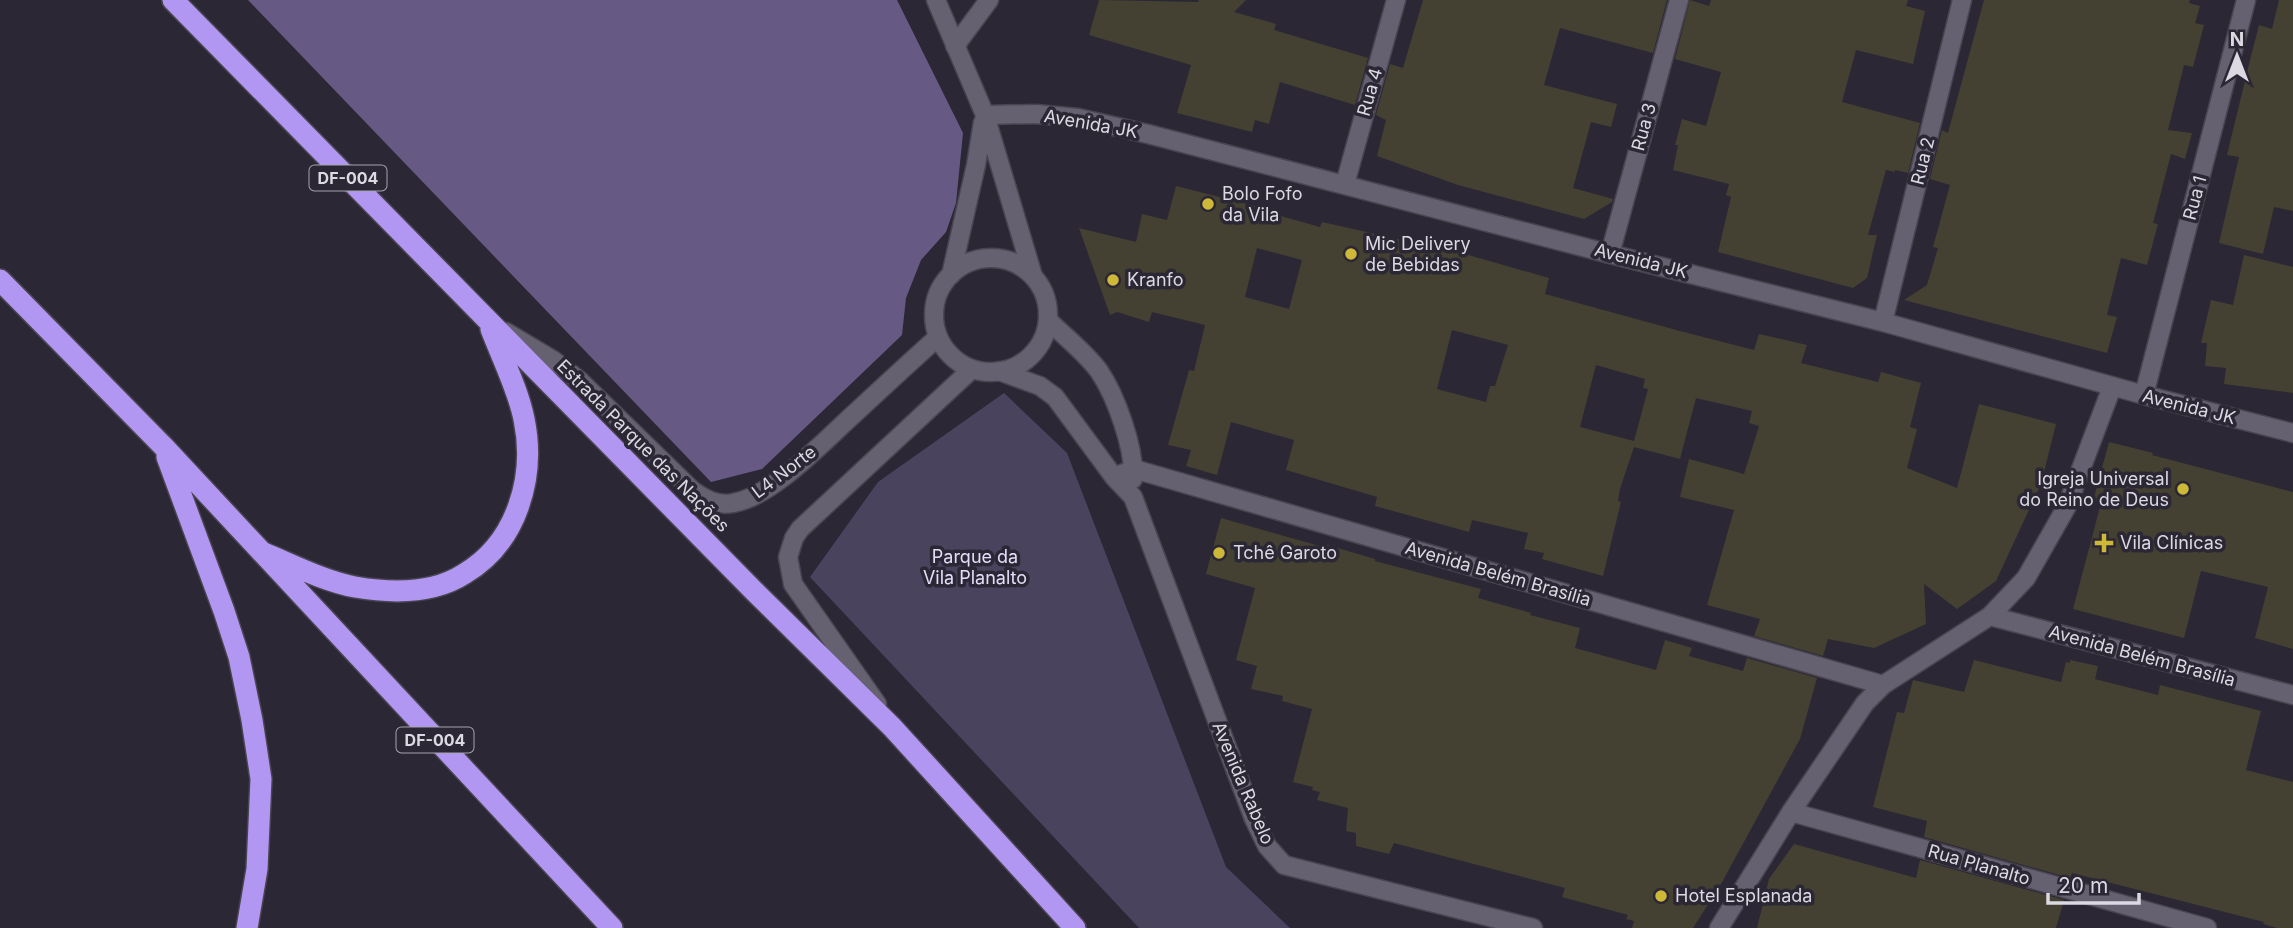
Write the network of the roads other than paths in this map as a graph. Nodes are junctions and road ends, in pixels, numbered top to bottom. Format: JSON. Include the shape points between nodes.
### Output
{"nodes":[{"id":1,"x":173,"y":0,"type":"edge"},
{"id":2,"x":936,"y":0,"type":"edge"},
{"id":3,"x":989,"y":0,"type":"edge"},
{"id":4,"x":1396,"y":0,"type":"edge"},
{"id":5,"x":1679,"y":0,"type":"edge"},
{"id":6,"x":1962,"y":0,"type":"edge"},
{"id":7,"x":2246,"y":0,"type":"edge"},
{"id":8,"x":955,"y":46,"type":"junction"},
{"id":9,"x":985,"y":115,"type":"junction"},
{"id":10,"x":1345,"y":184,"type":"junction"},
{"id":11,"x":1610,"y":254,"type":"junction"},
{"id":12,"x":951,"y":275,"type":"junction"},
{"id":13,"x":1033,"y":276,"type":"junction"},
{"id":14,"x":0,"y":280,"type":"edge"},
{"id":15,"x":487,"y":320,"type":"junction"},
{"id":16,"x":1049,"y":320,"type":"junction"},
{"id":17,"x":1883,"y":321,"type":"junction"},
{"id":18,"x":938,"y":337,"type":"junction"},
{"id":19,"x":972,"y":369,"type":"junction"},
{"id":20,"x":999,"y":372,"type":"junction"},
{"id":21,"x":2112,"y":387,"type":"junction"},
{"id":22,"x":2144,"y":395,"type":"junction"},
{"id":23,"x":2293,"y":433,"type":"edge"},
{"id":24,"x":163,"y":446,"type":"junction"},
{"id":25,"x":1134,"y":469,"type":"junction"},
{"id":26,"x":1114,"y":477,"type":"junction"},
{"id":27,"x":1133,"y":496,"type":"junction"},
{"id":28,"x":259,"y":551,"type":"junction"},
{"id":29,"x":1990,"y":616,"type":"junction"},
{"id":30,"x":1883,"y":685,"type":"junction"},
{"id":31,"x":2293,"y":695,"type":"edge"},
{"id":32,"x":892,"y":727,"type":"junction"},
{"id":33,"x":1791,"y":812,"type":"junction"},
{"id":34,"x":247,"y":928,"type":"edge"},
{"id":35,"x":612,"y":928,"type":"edge"},
{"id":36,"x":1075,"y":928,"type":"edge"},
{"id":37,"x":1532,"y":928,"type":"edge"},
{"id":38,"x":1719,"y":928,"type":"edge"},
{"id":39,"x":2207,"y":928,"type":"edge"}],
"edges":[{"from":1,"to":15,"type":"highway","name":"Estrada Parque das Nações","number":"DF-004"},
{"from":2,"to":8,"type":"street"},
{"from":3,"to":8,"type":"street"},
{"from":4,"to":10,"type":"street","name":"Rua 4"},
{"from":5,"to":11,"type":"street","name":"Rua 3"},
{"from":6,"to":17,"type":"street","name":"Rua 2"},
{"from":7,"to":22,"type":"street","name":"Rua 1"},
{"from":8,"to":9,"type":"street"},
{"from":9,"to":10,"type":"street","name":"Avenida JK","via":[[1078,118]]},
{"from":9,"to":12,"type":"street"},
{"from":9,"to":13,"type":"street"},
{"from":10,"to":11,"type":"street","name":"Avenida JK"},
{"from":11,"to":17,"type":"street","name":"Avenida JK"},
{"from":12,"to":13,"type":"street","via":[[970,262],[992,258],[1014,263]]},
{"from":12,"to":18,"type":"street","via":[[934,310]]},
{"from":13,"to":16,"type":"street","via":[[1047,301]]},
{"from":14,"to":24,"type":"highway","number":"DF-004"},
{"from":15,"to":18,"type":"street","name":"L4 Norte","via":[[579,380],[694,491],[724,504],[747,500],[770,487]]},
{"from":15,"to":28,"type":"highway","via":[[519,400],[527,450],[519,509],[488,556],[464,575],[437,585],[380,590],[352,586]]},
{"from":15,"to":32,"type":"highway","name":"Estrada Parque das Nações","number":"DF-004"},
{"from":16,"to":20,"type":"street","via":[[1033,354]]},
{"from":16,"to":25,"type":"street","via":[[1099,372],[1127,432]]},
{"from":17,"to":21,"type":"street","name":"Avenida JK"},
{"from":18,"to":19,"type":"street","via":[[952,356]]},
{"from":19,"to":20,"type":"street"},
{"from":19,"to":32,"type":"street","via":[[800,529],[788,557],[798,593]]},
{"from":20,"to":26,"type":"street","via":[[1040,386],[1055,397]]},
{"from":21,"to":22,"type":"street","name":"Avenida JK"},
{"from":21,"to":29,"type":"street","via":[[2057,526],[2026,578]]},
{"from":22,"to":23,"type":"street","name":"Avenida JK"},
{"from":24,"to":28,"type":"highway","number":"DF-004"},
{"from":24,"to":34,"type":"highway","via":[[239,657],[252,720],[261,779],[257,869]]},
{"from":25,"to":26,"type":"street"},
{"from":25,"to":27,"type":"street"},
{"from":25,"to":30,"type":"street","name":"Avenida Belém Brasília"},
{"from":26,"to":27,"type":"street"},
{"from":27,"to":37,"type":"street","name":"Avenida Rabelo","via":[[1254,819],[1267,846],[1284,865]]},
{"from":28,"to":35,"type":"highway","number":"DF-004"},
{"from":29,"to":30,"type":"street"},
{"from":29,"to":31,"type":"street","name":"Avenida Belém Brasília"},
{"from":30,"to":33,"type":"street","via":[[1854,718]]},
{"from":32,"to":36,"type":"highway","name":"Estrada Parque das Nações","number":"DF-004"},
{"from":33,"to":38,"type":"street"},
{"from":33,"to":39,"type":"street","name":"Rua Planalto"}]}
